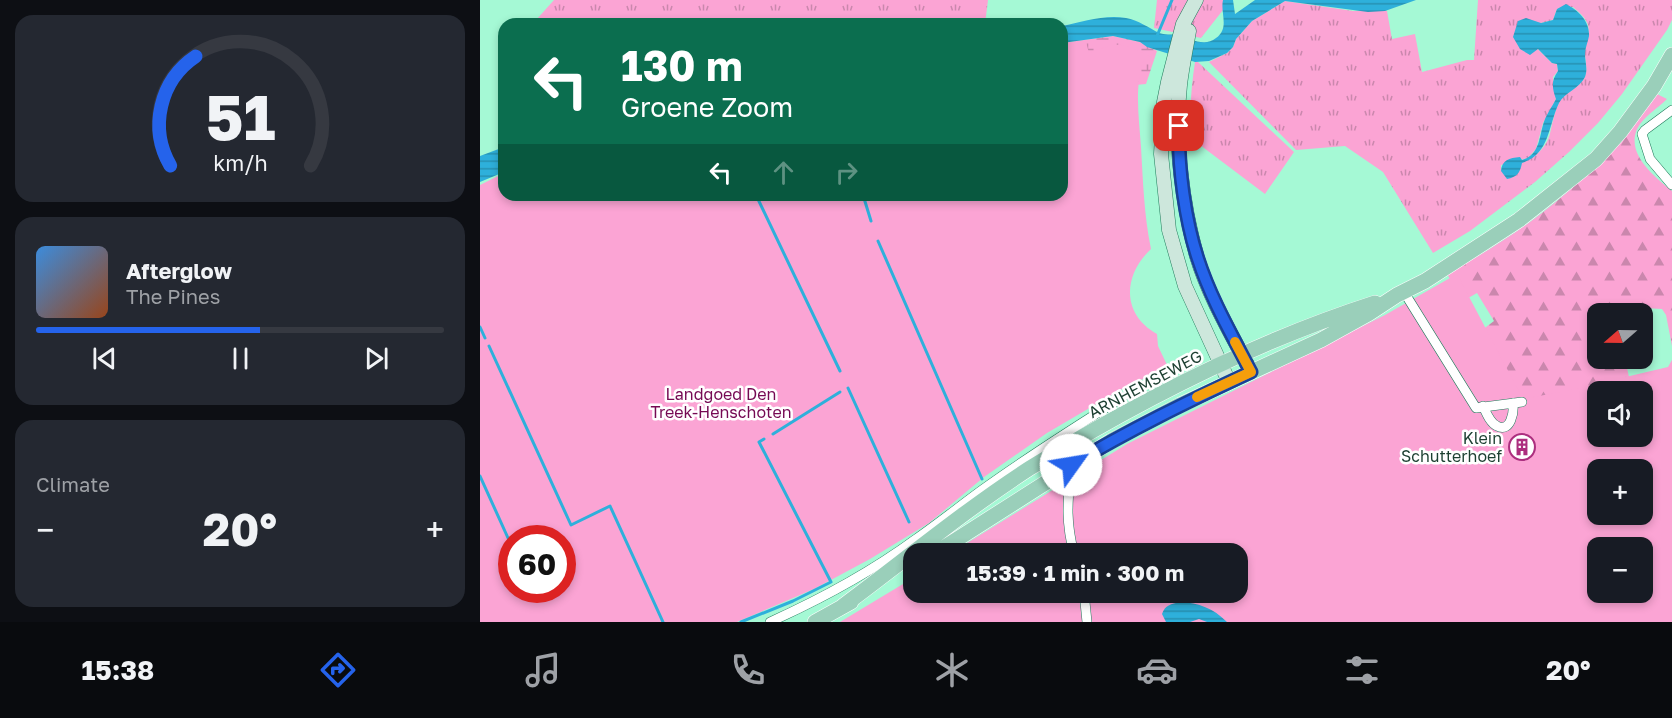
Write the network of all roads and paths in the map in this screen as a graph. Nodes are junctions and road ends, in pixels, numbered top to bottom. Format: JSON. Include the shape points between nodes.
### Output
{"nodes":[{"id":1,"x":1195,"y":1,"type":"edge"},
{"id":2,"x":1670,"y":64,"type":"edge"},
{"id":3,"x":1174,"y":84,"type":"junction"},
{"id":4,"x":1672,"y":110,"type":"edge"},
{"id":5,"x":1672,"y":185,"type":"edge"},
{"id":6,"x":1401,"y":294,"type":"junction"},
{"id":7,"x":1242,"y":356,"type":"junction"},
{"id":8,"x":1220,"y":365,"type":"junction"},
{"id":9,"x":1251,"y":372,"type":"junction"},
{"id":10,"x":1229,"y":382,"type":"junction"},
{"id":11,"x":1123,"y":397,"type":"dead end"},
{"id":12,"x":1483,"y":406,"type":"junction"},
{"id":13,"x":1071,"y":465,"type":"junction"},
{"id":14,"x":951,"y":543,"type":"edge"},
{"id":15,"x":1071,"y":543,"type":"edge"},
{"id":16,"x":903,"y":571,"type":"edge"},
{"id":17,"x":1085,"y":603,"type":"edge"},
{"id":18,"x":843,"y":606,"type":"junction"},
{"id":19,"x":770,"y":622,"type":"edge"},
{"id":20,"x":814,"y":622,"type":"edge"},
{"id":21,"x":1088,"y":622,"type":"edge"}],
"edges":[{"from":1,"to":3,"type":"main road"},
{"from":2,"to":6,"type":"main road","name":"ARNHEMSEWEG","via":[[1596,159],[1519,220]]},
{"from":3,"to":7,"type":"main road","via":[[1187,211],[1197,257]]},
{"from":3,"to":8,"type":"main road","via":[[1164,102],[1161,154],[1169,230],[1185,286]]},
{"from":4,"to":5,"type":"street","via":[[1642,134],[1650,159]]},
{"from":6,"to":7,"type":"main road","name":"ARNHEMSEWEG","via":[[1344,313]]},
{"from":6,"to":9,"type":"main road","name":"ARNHEMSEWEG","via":[[1321,340]]},
{"from":6,"to":12,"type":"street","via":[[1476,408]]},
{"from":7,"to":8,"type":"main road","name":"ARNHEMSEWEG"},
{"from":7,"to":9,"type":"main road"},
{"from":8,"to":10,"type":"main road"},
{"from":8,"to":18,"type":"main road","name":"ARNHEMSEWEG","via":[[1143,402],[1030,469]]},
{"from":9,"to":10,"type":"main road","name":"ARNHEMSEWEG"},
{"from":10,"to":13,"type":"main road","name":"ARNHEMSEWEG"},
{"from":11,"to":19,"type":"street","name":"ARNHEMSEWEG","via":[[868,571]]},
{"from":12,"to":12,"type":"street","via":[[1517,403],[1504,427],[1492,422]]},
{"from":13,"to":14,"type":"main road","name":"ARNHEMSEWEG"},
{"from":13,"to":15,"type":"street","via":[[1067,514]]},
{"from":16,"to":18,"type":"main road","name":"ARNHEMSEWEG"},
{"from":17,"to":21,"type":"street"},
{"from":18,"to":20,"type":"main road","name":"ARNHEMSEWEG"}]}
